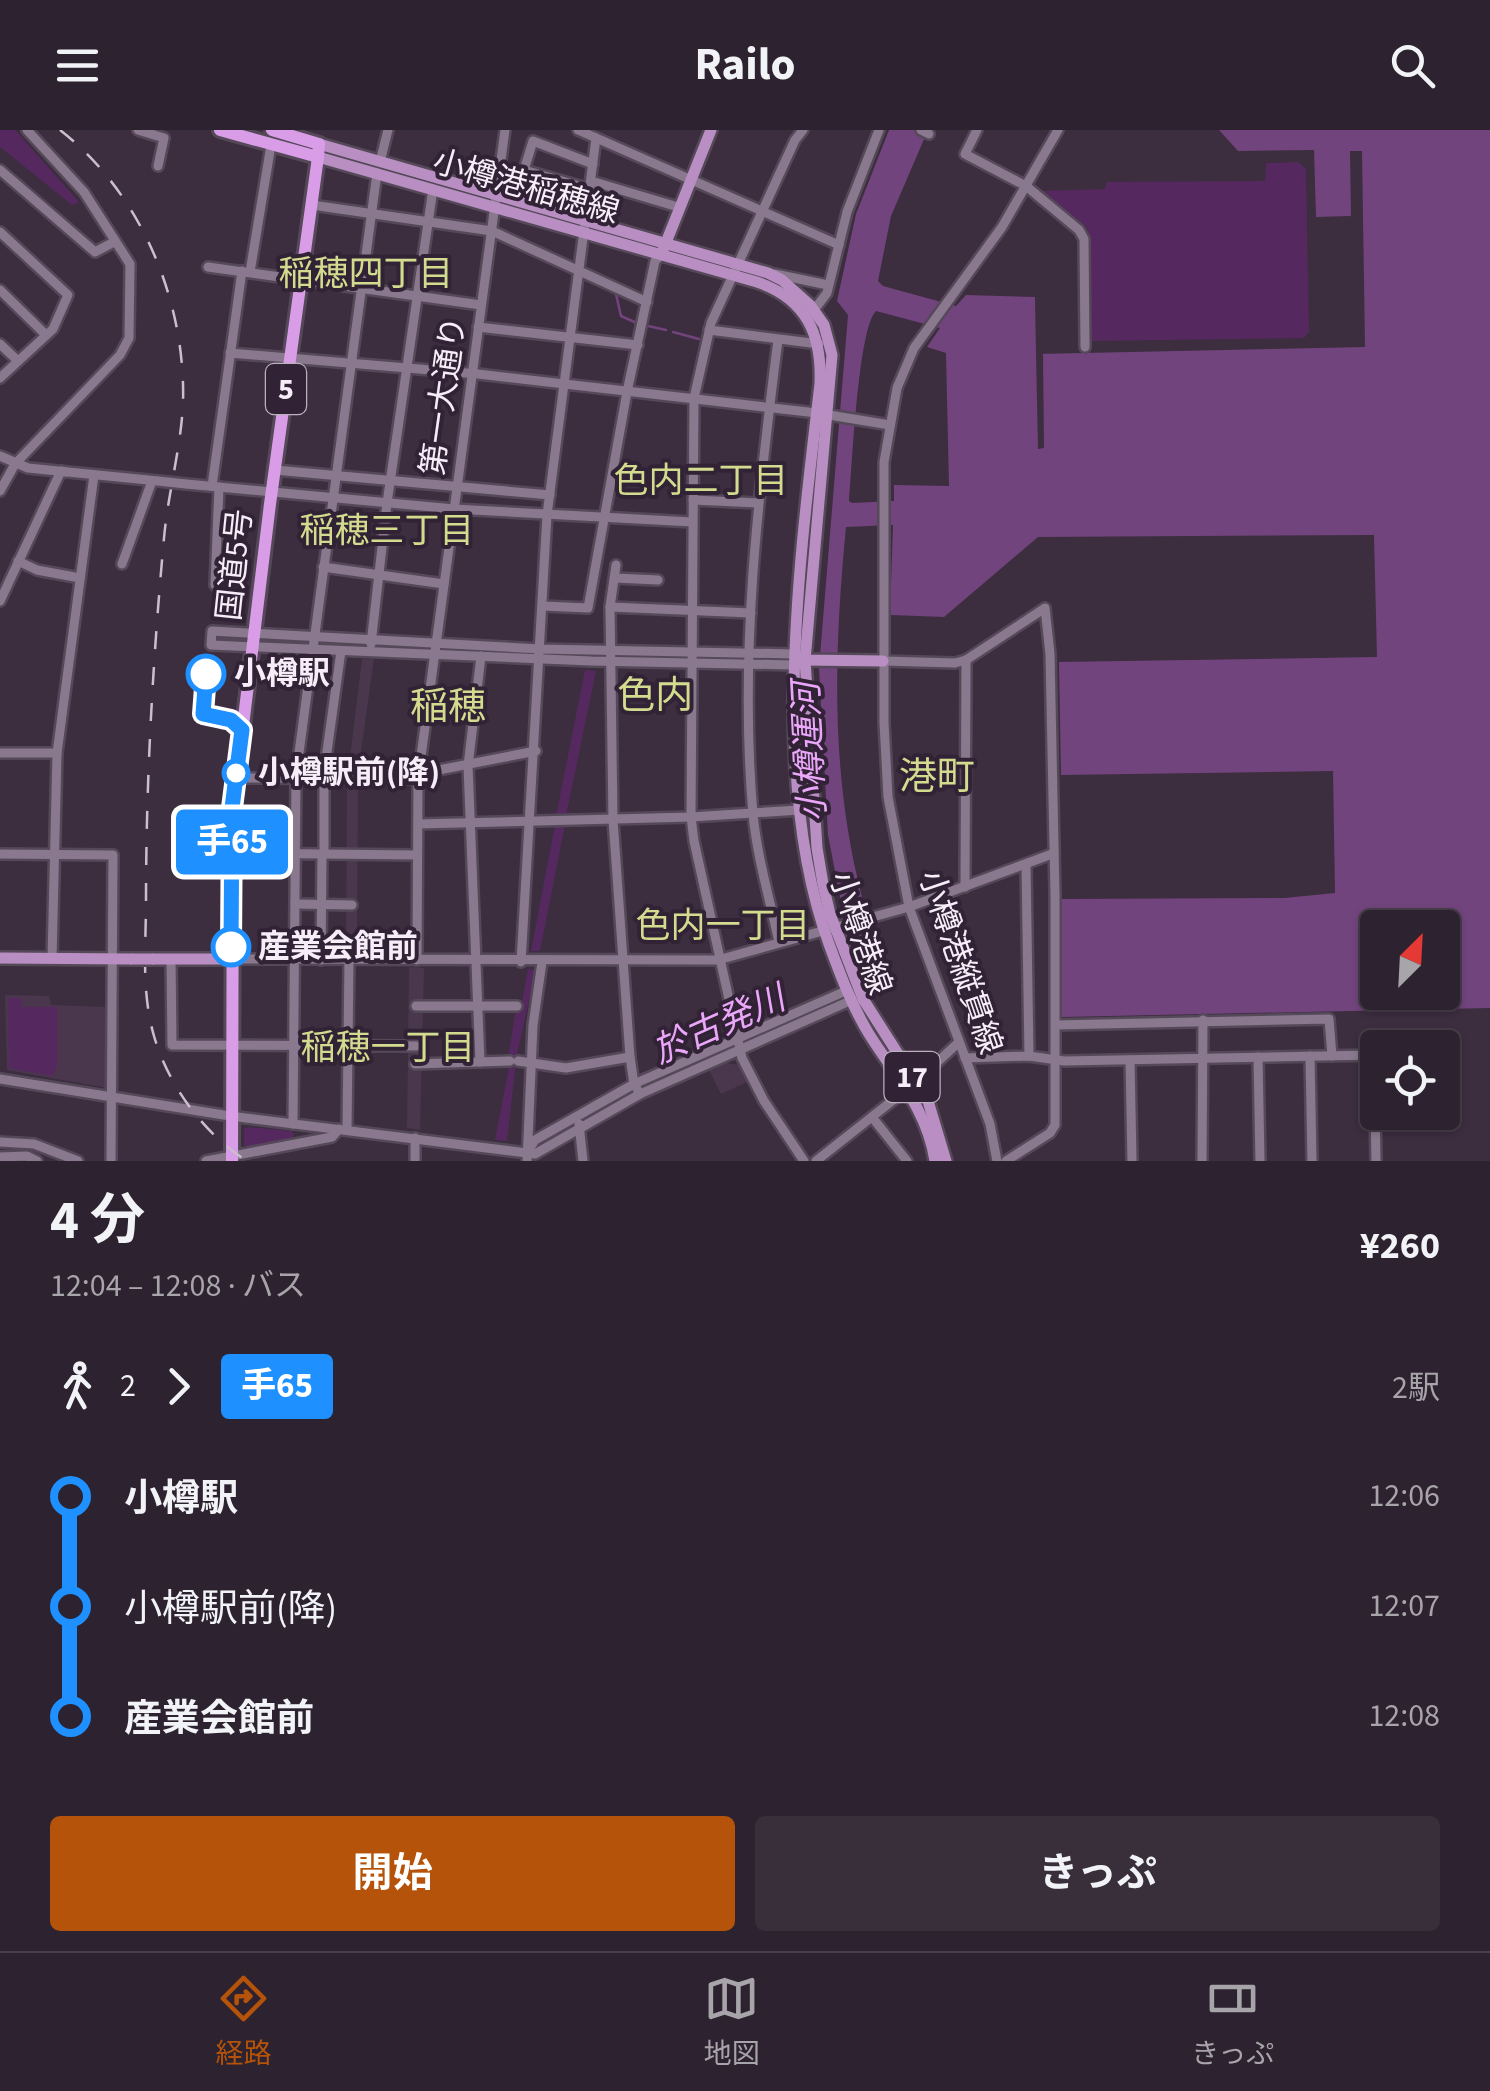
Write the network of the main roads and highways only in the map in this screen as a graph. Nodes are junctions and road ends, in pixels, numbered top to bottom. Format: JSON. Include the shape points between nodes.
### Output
{"nodes":[{"id":1,"x":220,"y":130,"type":"edge"},
{"id":2,"x":710,"y":130,"type":"edge"},
{"id":3,"x":273,"y":134,"type":"edge"},
{"id":4,"x":319,"y":144,"type":"edge"},
{"id":5,"x":378,"y":168,"type":"junction"},
{"id":6,"x":496,"y":201,"type":"junction"},
{"id":7,"x":663,"y":248,"type":"junction"},
{"id":8,"x":736,"y":270,"type":"junction"},
{"id":9,"x":827,"y":414,"type":"junction"},
{"id":10,"x":803,"y":660,"type":"junction"},
{"id":11,"x":884,"y":661,"type":"road end"},
{"id":12,"x":0,"y":958,"type":"edge"},
{"id":13,"x":231,"y":959,"type":"junction"},
{"id":14,"x":911,"y":1085,"type":"junction"},
{"id":15,"x":231,"y":1158,"type":"edge"},
{"id":16,"x":935,"y":1161,"type":"edge"},
{"id":17,"x":946,"y":1161,"type":"edge"}],
"edges":[{"from":1,"to":3,"type":"highway"},
{"from":2,"to":7,"type":"main road"},
{"from":3,"to":4,"type":"highway"},
{"from":4,"to":5,"type":"main road","name":"小樽港稲穂線"},
{"from":4,"to":13,"type":"highway","name":"国道5号","number":"5","via":[[236,778]]},
{"from":5,"to":6,"type":"main road","name":"小樽港稲穂線"},
{"from":5,"to":6,"type":"main road","name":"小樽港稲穂線","via":[[432,190]]},
{"from":6,"to":7,"type":"main road","name":"小樽港稲穂線"},
{"from":7,"to":8,"type":"main road","name":"小樽港稲穂線"},
{"from":8,"to":9,"type":"main road","via":[[768,286],[811,324]]},
{"from":8,"to":9,"type":"main road","via":[[782,280],[824,325],[832,355]]},
{"from":9,"to":10,"type":"main road","name":"小樽港線"},
{"from":10,"to":11,"type":"main road"},
{"from":10,"to":14,"type":"main road","name":"小樽港線","number":"17","via":[[807,810],[820,866],[872,1039]]},
{"from":12,"to":13,"type":"main road","bridge":true},
{"from":13,"to":15,"type":"highway","name":"国道5号","number":"5"},
{"from":14,"to":16,"type":"main road","name":"小樽港線","number":"17"},
{"from":14,"to":17,"type":"main road","name":"小樽港線","number":"17","via":[[928,1102]]}]}
